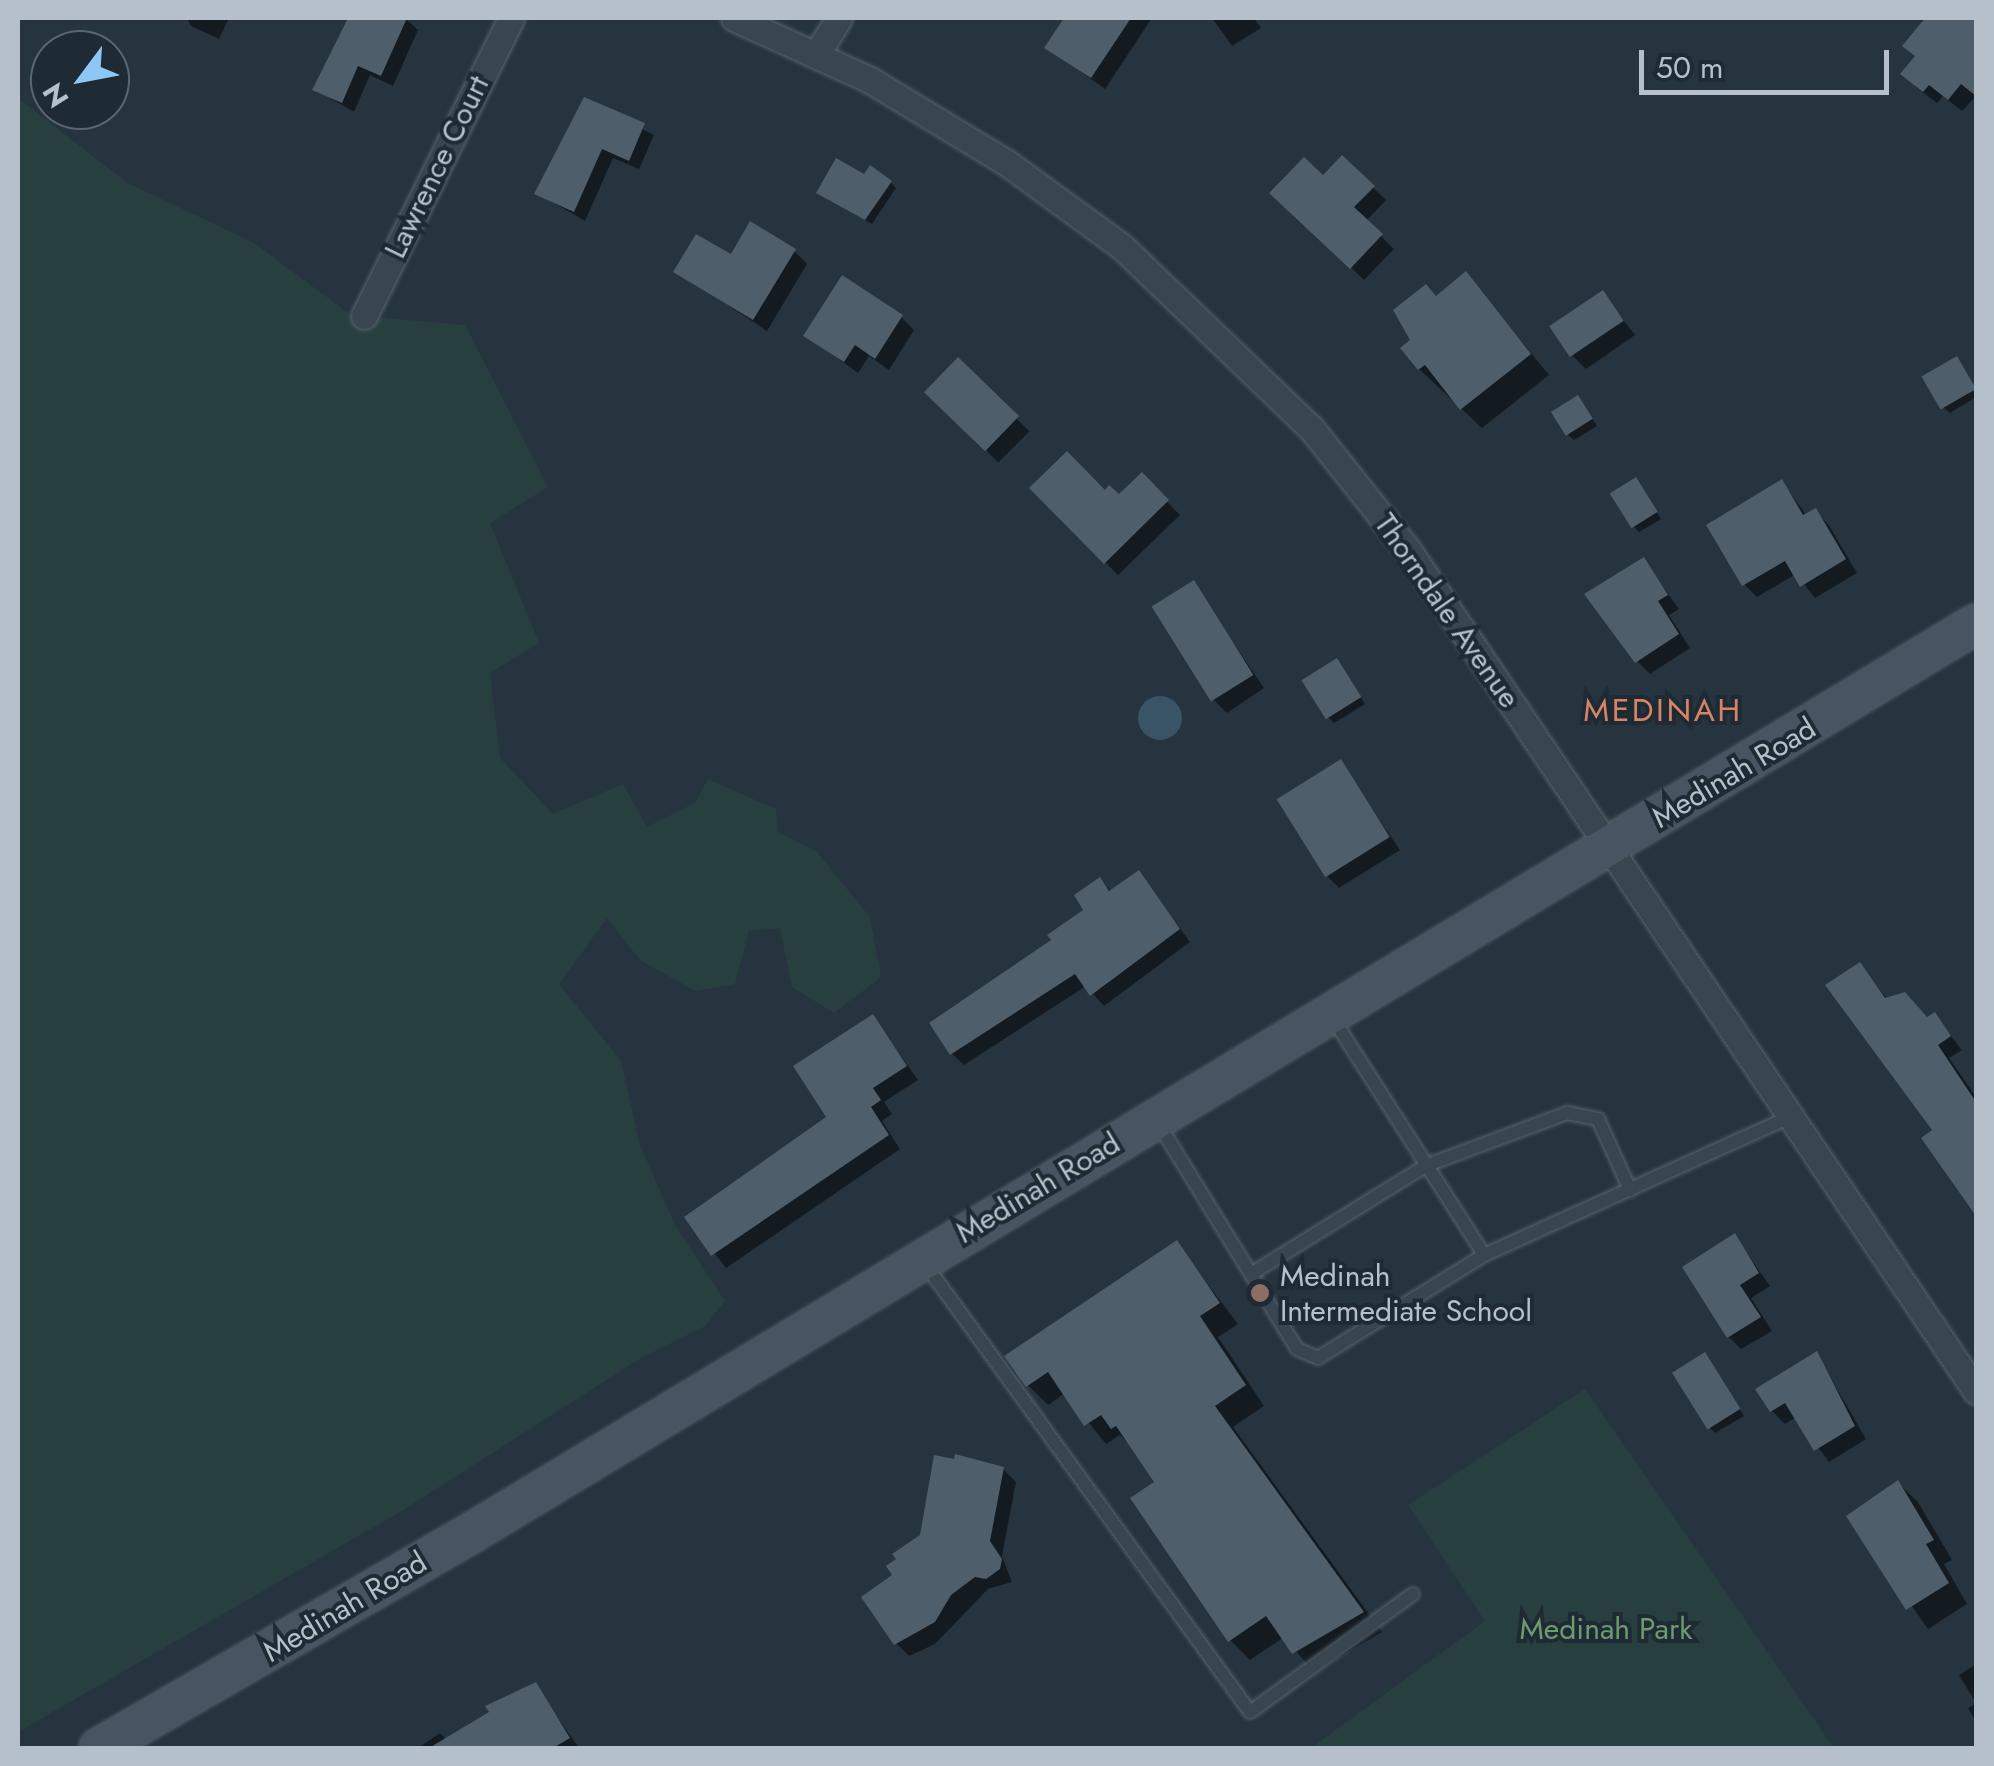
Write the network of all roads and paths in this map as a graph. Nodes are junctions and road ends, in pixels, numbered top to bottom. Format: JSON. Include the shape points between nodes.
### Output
{"nodes":[{"id":1,"x":511,"y":18,"type":"edge"},
{"id":2,"x":734,"y":18,"type":"edge"},
{"id":3,"x":839,"y":18,"type":"edge"},
{"id":4,"x":816,"y":53,"type":"junction"},
{"id":5,"x":364,"y":316,"type":"dead end"},
{"id":6,"x":1976,"y":624,"type":"edge"},
{"id":7,"x":1612,"y":848,"type":"junction"},
{"id":8,"x":1330,"y":1014,"type":"junction"},
{"id":9,"x":1155,"y":1118,"type":"junction"},
{"id":10,"x":1788,"y":1118,"type":"junction"},
{"id":11,"x":1425,"y":1166,"type":"junction"},
{"id":12,"x":1630,"y":1190,"type":"junction"},
{"id":13,"x":1484,"y":1256,"type":"junction"},
{"id":14,"x":921,"y":1258,"type":"junction"},
{"id":15,"x":1251,"y":1274,"type":"junction"},
{"id":16,"x":1976,"y":1391,"type":"edge"},
{"id":17,"x":1413,"y":1594,"type":"dead end"},
{"id":18,"x":99,"y":1748,"type":"edge"}],
"edges":[{"from":1,"to":5,"type":"street","name":"Lawrence Court"},
{"from":2,"to":4,"type":"street","name":"Thorndale Avenue"},
{"from":3,"to":4,"type":"street"},
{"from":4,"to":7,"type":"street","name":"Thorndale Avenue","via":[[1007,163],[1121,246],[1222,336],[1311,428],[1408,550]]},
{"from":6,"to":7,"type":"main road","name":"Medinah Road"},
{"from":7,"to":8,"type":"main road","name":"Medinah Road"},
{"from":7,"to":10,"type":"street","name":"Thorndale Avenue"},
{"from":8,"to":9,"type":"main road","name":"Medinah Road"},
{"from":8,"to":11,"type":"lane"},
{"from":9,"to":14,"type":"main road","name":"Medinah Road"},
{"from":9,"to":15,"type":"lane"},
{"from":10,"to":12,"type":"lane"},
{"from":10,"to":16,"type":"street","name":"Thorndale Avenue"},
{"from":11,"to":12,"type":"lane","via":[[1567,1113],[1598,1119]]},
{"from":11,"to":13,"type":"lane"},
{"from":11,"to":15,"type":"lane"},
{"from":12,"to":13,"type":"lane"},
{"from":13,"to":15,"type":"lane","via":[[1318,1358],[1296,1349]]},
{"from":14,"to":17,"type":"lane","via":[[1250,1712]]},
{"from":14,"to":18,"type":"main road","name":"Medinah Road","via":[[472,1532]]}]}
